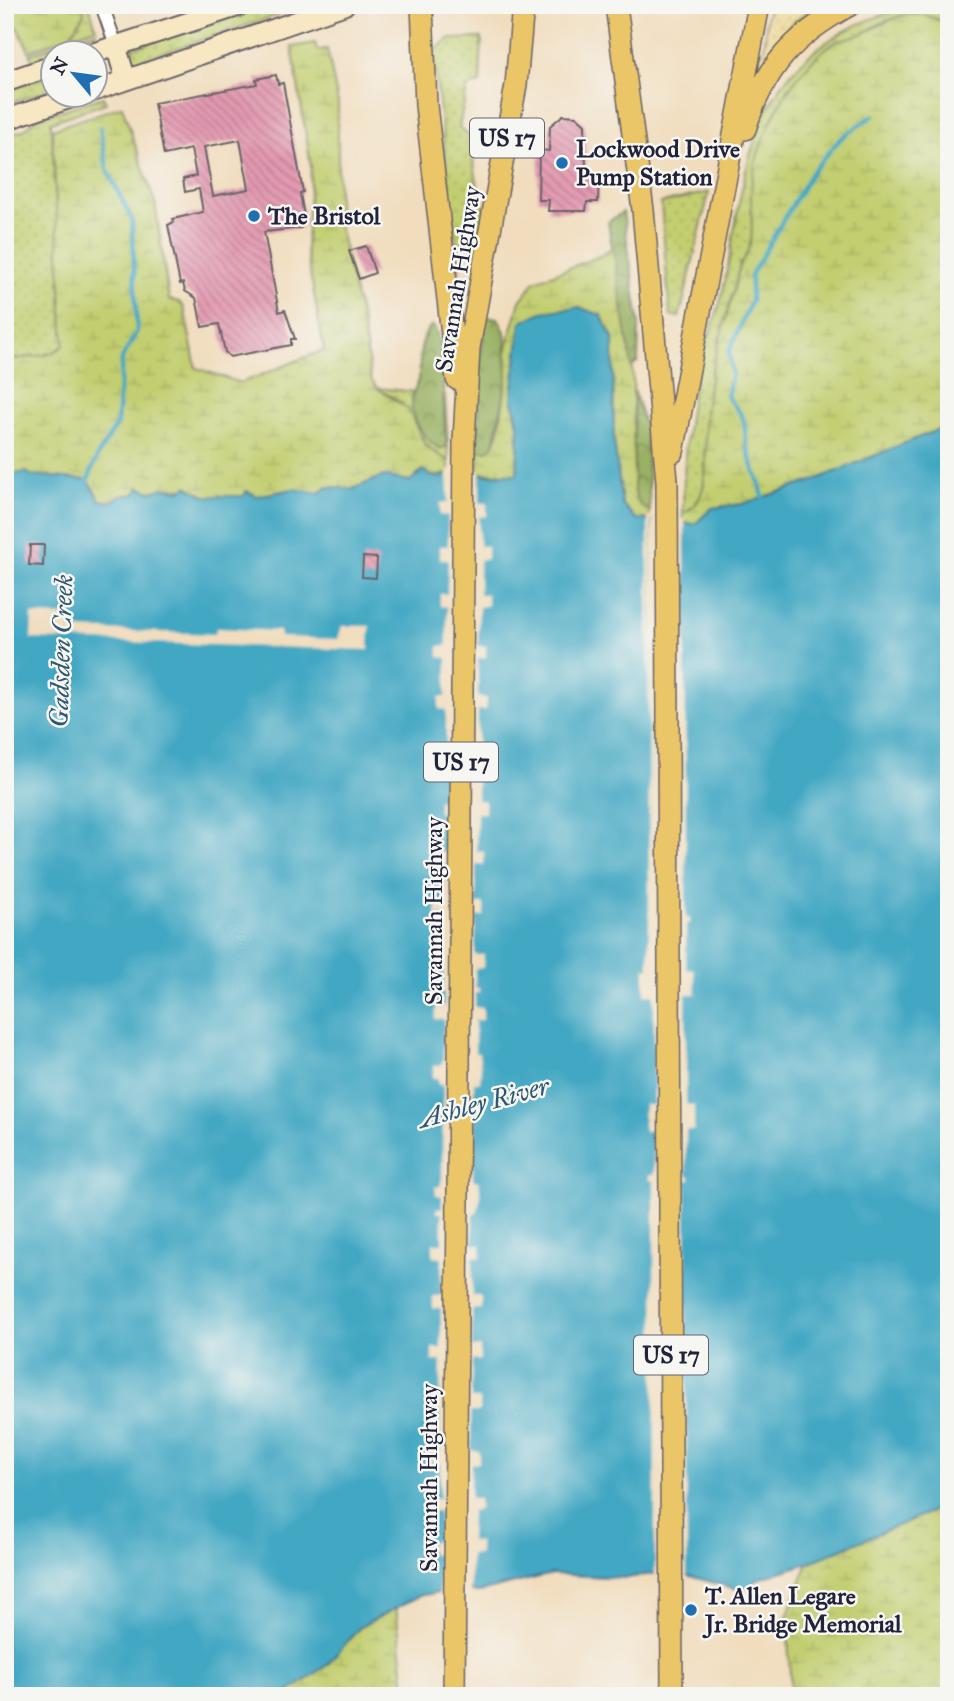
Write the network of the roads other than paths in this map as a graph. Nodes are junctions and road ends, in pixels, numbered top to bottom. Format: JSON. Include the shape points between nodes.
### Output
{"nodes":[{"id":1,"x":102,"y":5,"type":"edge"},
{"id":2,"x":242,"y":5,"type":"edge"},
{"id":3,"x":422,"y":5,"type":"edge"},
{"id":4,"x":523,"y":5,"type":"edge"},
{"id":5,"x":616,"y":5,"type":"edge"},
{"id":6,"x":759,"y":5,"type":"edge"},
{"id":7,"x":850,"y":5,"type":"edge"},
{"id":8,"x":335,"y":7,"type":"edge"},
{"id":9,"x":116,"y":46,"type":"junction"},
{"id":10,"x":108,"y":48,"type":"edge"},
{"id":11,"x":38,"y":71,"type":"edge"},
{"id":12,"x":126,"y":80,"type":"junction"},
{"id":13,"x":5,"y":82,"type":"edge"},
{"id":14,"x":108,"y":86,"type":"edge"},
{"id":15,"x":41,"y":108,"type":"edge"},
{"id":16,"x":5,"y":120,"type":"edge"},
{"id":17,"x":726,"y":188,"type":"junction"},
{"id":18,"x":464,"y":440,"type":"junction"},
{"id":19,"x":667,"y":488,"type":"junction"},
{"id":20,"x":454,"y":1696,"type":"edge"},
{"id":21,"x":672,"y":1696,"type":"edge"}],
"edges":[{"from":1,"to":9,"type":"street"},
{"from":2,"to":9,"type":"main road"},
{"from":3,"to":18,"type":"highway","via":[[426,105]]},
{"from":4,"to":18,"type":"highway","name":"Savannah Highway","number":"US 17","via":[[516,85],[469,348]]},
{"from":5,"to":19,"type":"highway","number":"US 17","via":[[643,210]]},
{"from":6,"to":17,"type":"highway"},
{"from":7,"to":17,"type":"highway","via":[[799,38],[770,71],[752,108]]},
{"from":8,"to":12,"type":"main road"},
{"from":9,"to":10,"type":"main road"},
{"from":9,"to":12,"type":"main road"},
{"from":11,"to":13,"type":"main road"},
{"from":12,"to":14,"type":"main road"},
{"from":15,"to":16,"type":"main road"},
{"from":17,"to":19,"type":"highway"},
{"from":18,"to":20,"type":"highway","name":"Savannah Highway","number":"US 17"},
{"from":19,"to":21,"type":"highway","number":"US 17"}]}
